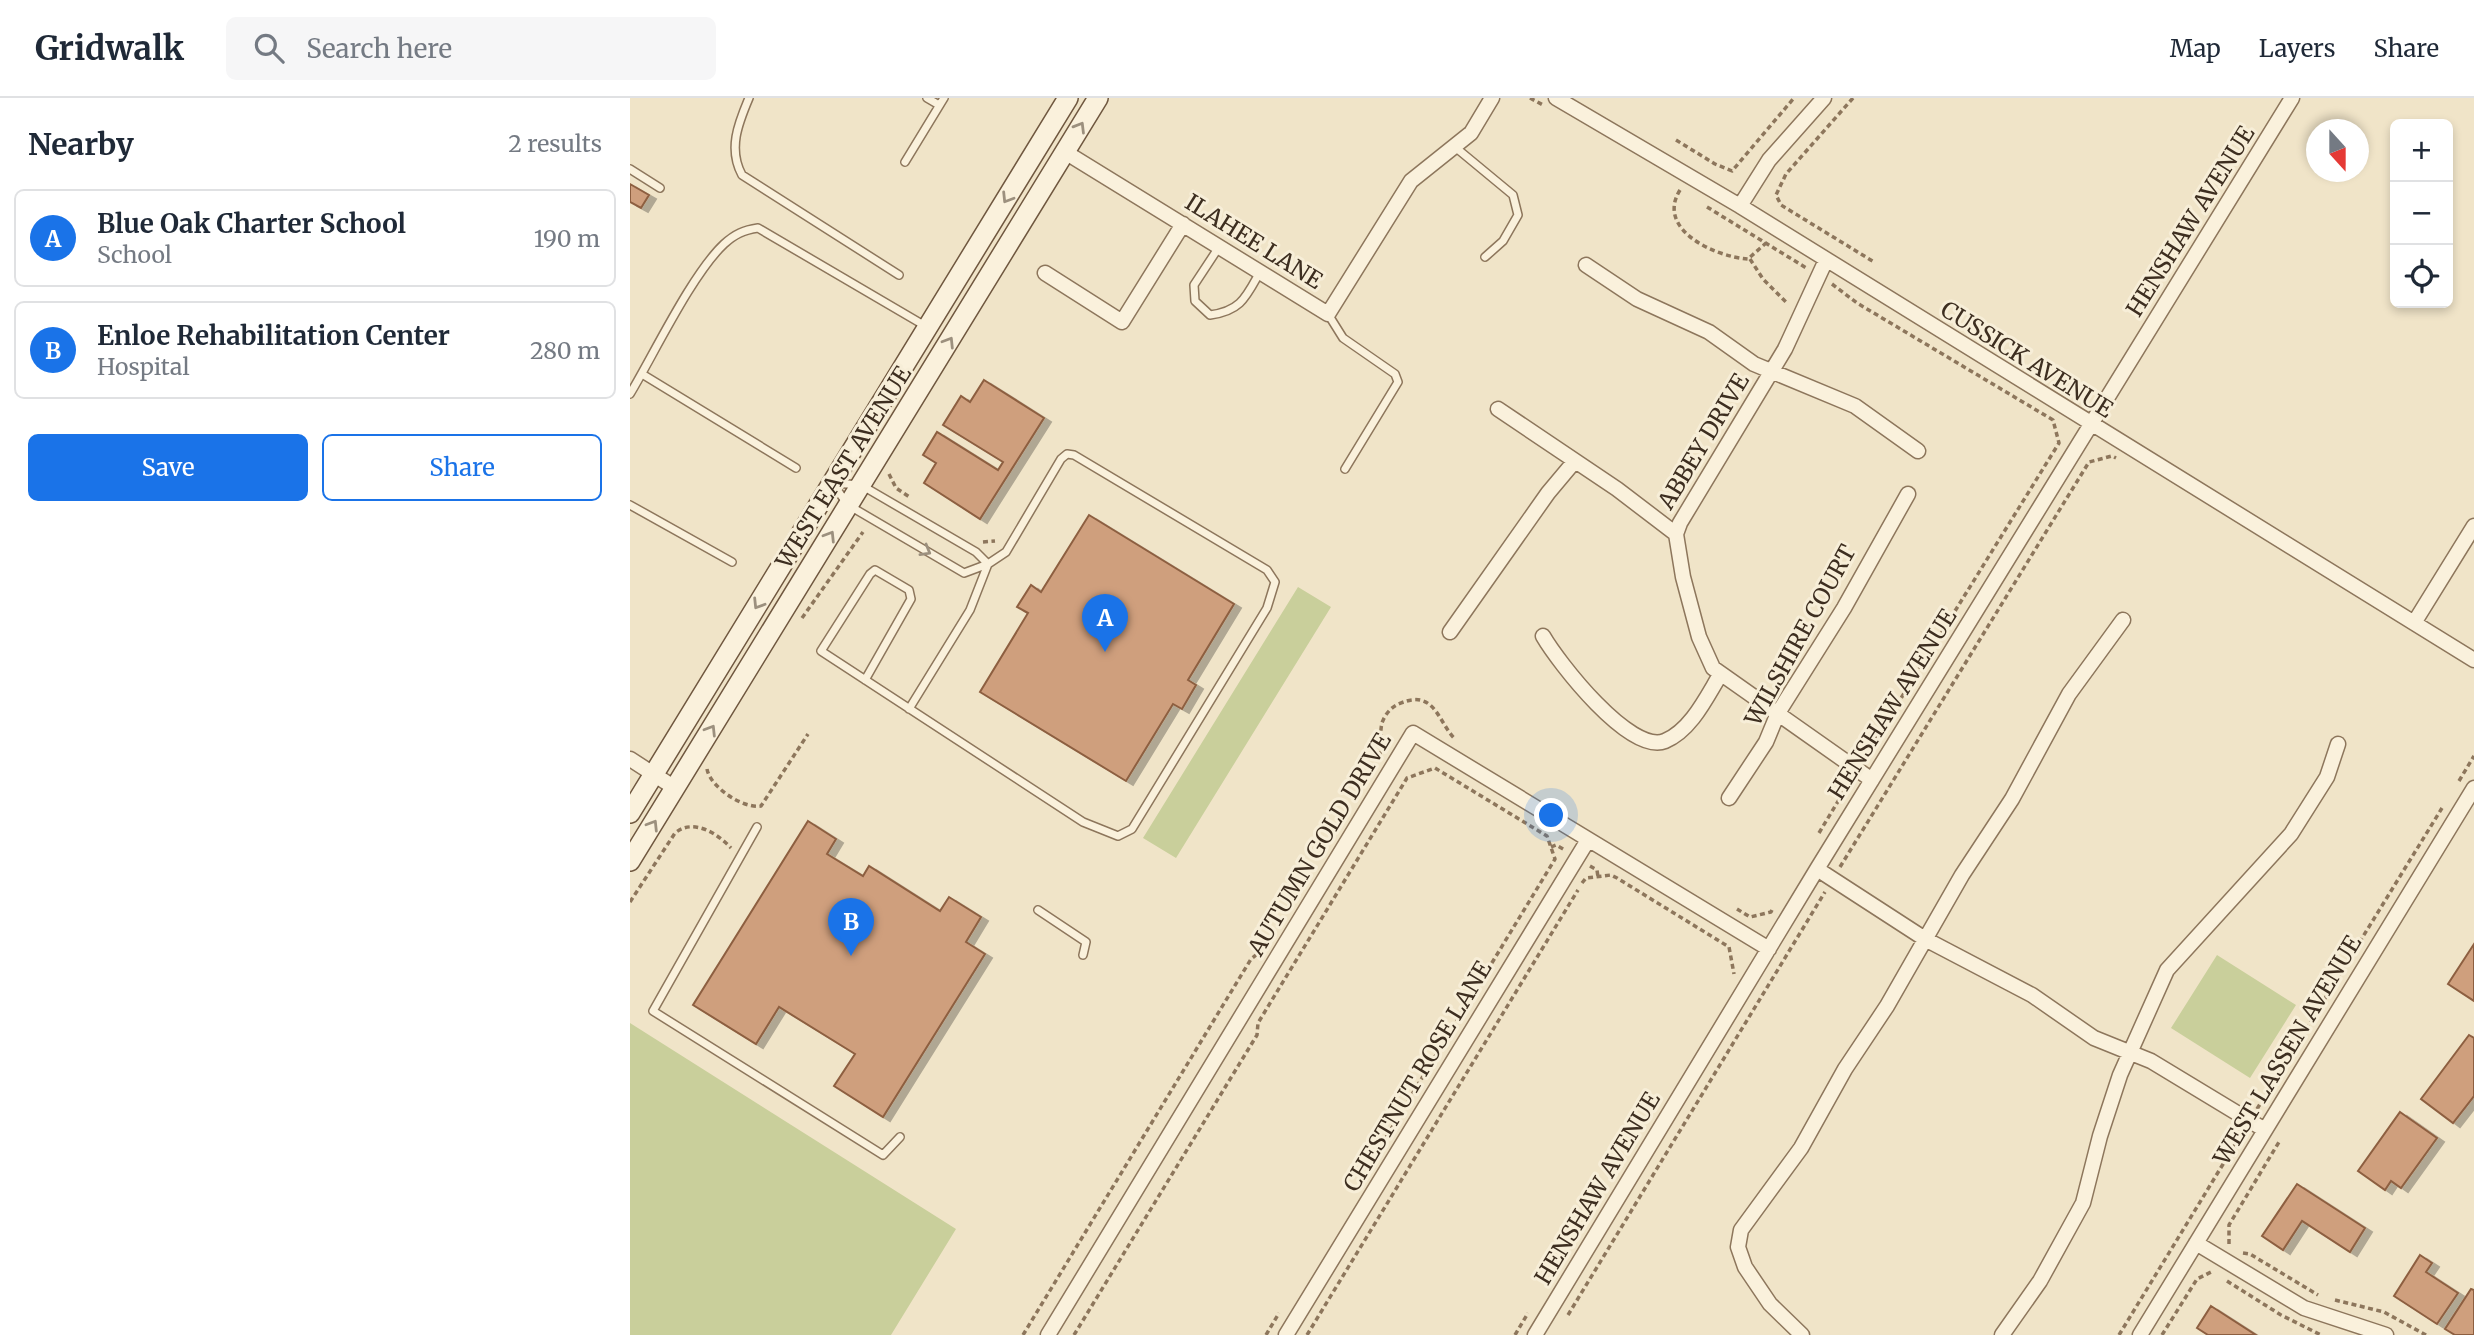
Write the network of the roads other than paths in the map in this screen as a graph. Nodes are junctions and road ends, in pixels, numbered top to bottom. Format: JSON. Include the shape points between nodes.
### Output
{"nodes":[{"id":1,"x":749,"y":98,"type":"edge"},
{"id":2,"x":927,"y":98,"type":"edge"},
{"id":3,"x":1068,"y":98,"type":"edge"},
{"id":4,"x":1097,"y":98,"type":"edge"},
{"id":5,"x":1492,"y":98,"type":"edge"},
{"id":6,"x":1556,"y":98,"type":"edge"},
{"id":7,"x":1824,"y":98,"type":"edge"},
{"id":8,"x":2292,"y":98,"type":"edge"},
{"id":9,"x":941,"y":102,"type":"edge"},
{"id":10,"x":1455,"y":147,"type":"junction"},
{"id":11,"x":1065,"y":152,"type":"junction"},
{"id":12,"x":905,"y":162,"type":"dead end"},
{"id":13,"x":630,"y":169,"type":"edge"},
{"id":14,"x":660,"y":188,"type":"dead end"},
{"id":15,"x":1740,"y":206,"type":"junction"},
{"id":16,"x":1183,"y":224,"type":"junction"},
{"id":17,"x":1219,"y":247,"type":"junction"},
{"id":18,"x":1485,"y":257,"type":"dead end"},
{"id":19,"x":1826,"y":260,"type":"junction"},
{"id":20,"x":1586,"y":265,"type":"dead end"},
{"id":21,"x":1261,"y":272,"type":"junction"},
{"id":22,"x":1045,"y":273,"type":"dead end"},
{"id":23,"x":899,"y":275,"type":"dead end"},
{"id":24,"x":1328,"y":314,"type":"junction"},
{"id":25,"x":928,"y":328,"type":"junction"},
{"id":26,"x":1773,"y":370,"type":"junction"},
{"id":27,"x":642,"y":374,"type":"junction"},
{"id":28,"x":630,"y":394,"type":"edge"},
{"id":29,"x":1498,"y":409,"type":"dead end"},
{"id":30,"x":2091,"y":426,"type":"junction"},
{"id":31,"x":1918,"y":451,"type":"dead end"},
{"id":32,"x":1574,"y":462,"type":"junction"},
{"id":33,"x":796,"y":468,"type":"dead end"},
{"id":34,"x":1345,"y":469,"type":"dead end"},
{"id":35,"x":833,"y":483,"type":"junction"},
{"id":36,"x":861,"y":485,"type":"junction"},
{"id":37,"x":1908,"y":494,"type":"dead end"},
{"id":38,"x":630,"y":505,"type":"edge"},
{"id":39,"x":848,"y":505,"type":"junction"},
{"id":40,"x":2474,"y":526,"type":"edge"},
{"id":41,"x":1676,"y":534,"type":"junction"},
{"id":42,"x":732,"y":562,"type":"dead end"},
{"id":43,"x":988,"y":564,"type":"junction"},
{"id":44,"x":2123,"y":620,"type":"dead end"},
{"id":45,"x":2414,"y":623,"type":"junction"},
{"id":46,"x":1450,"y":632,"type":"dead end"},
{"id":47,"x":1543,"y":636,"type":"dead end"},
{"id":48,"x":2474,"y":660,"type":"edge"},
{"id":49,"x":1720,"y":675,"type":"junction"},
{"id":50,"x":865,"y":680,"type":"junction"},
{"id":51,"x":909,"y":709,"type":"junction"},
{"id":52,"x":1778,"y":713,"type":"junction"},
{"id":53,"x":2338,"y":744,"type":"dead end"},
{"id":54,"x":630,"y":759,"type":"edge"},
{"id":55,"x":654,"y":774,"type":"junction"},
{"id":56,"x":1872,"y":780,"type":"junction"},
{"id":57,"x":675,"y":788,"type":"junction"},
{"id":58,"x":2474,"y":788,"type":"edge"},
{"id":59,"x":1730,"y":798,"type":"dead end"},
{"id":60,"x":630,"y":813,"type":"edge"},
{"id":61,"x":757,"y":827,"type":"dead end"},
{"id":62,"x":1588,"y":840,"type":"junction"},
{"id":63,"x":630,"y":861,"type":"edge"},
{"id":64,"x":1817,"y":869,"type":"junction"},
{"id":65,"x":1038,"y":910,"type":"dead end"},
{"id":66,"x":1925,"y":939,"type":"junction"},
{"id":67,"x":1769,"y":949,"type":"junction"},
{"id":68,"x":1083,"y":955,"type":"dead end"},
{"id":69,"x":2130,"y":1052,"type":"junction"},
{"id":70,"x":2265,"y":1130,"type":"junction"},
{"id":71,"x":900,"y":1137,"type":"dead end"},
{"id":72,"x":2196,"y":1243,"type":"junction"},
{"id":73,"x":1048,"y":1335,"type":"edge"},
{"id":74,"x":1286,"y":1335,"type":"edge"},
{"id":75,"x":1535,"y":1335,"type":"edge"},
{"id":76,"x":1802,"y":1335,"type":"edge"},
{"id":77,"x":2002,"y":1335,"type":"edge"},
{"id":78,"x":2140,"y":1335,"type":"edge"},
{"id":79,"x":2386,"y":1335,"type":"edge"}],
"edges":[{"from":1,"to":23,"type":"lane","via":[[735,140],[736,164],[742,175]]},
{"from":2,"to":9,"type":"lane"},
{"from":3,"to":25,"type":"main road","name":"WEST EAST AVENUE","one_way":true},
{"from":11,"to":4,"type":"main road","name":"WEST EAST AVENUE","one_way":true},
{"from":5,"to":10,"type":"street","name":"ILAHEE LANE","via":[[1471,133]]},
{"from":6,"to":15,"type":"street","name":"CUSSICK AVENUE"},
{"from":7,"to":15,"type":"street","via":[[1769,160]]},
{"from":8,"to":30,"type":"street","name":"HENSHAW AVENUE"},
{"from":9,"to":12,"type":"lane"},
{"from":10,"to":18,"type":"lane","via":[[1513,195],[1518,215],[1503,241]]},
{"from":10,"to":24,"type":"street","name":"ILAHEE LANE","via":[[1405,188]]},
{"from":11,"to":16,"type":"street","name":"ILAHEE LANE"},
{"from":36,"to":11,"type":"main road","name":"WEST EAST AVENUE","one_way":true},
{"from":13,"to":14,"type":"lane"},
{"from":15,"to":19,"type":"street","name":"CUSSICK AVENUE"},
{"from":16,"to":17,"type":"street","name":"ILAHEE LANE"},
{"from":16,"to":22,"type":"street","via":[[1122,322]]},
{"from":17,"to":21,"type":"street","name":"ILAHEE LANE"},
{"from":17,"to":21,"type":"lane","via":[[1194,285],[1195,301],[1210,315],[1227,313],[1244,300]]},
{"from":19,"to":26,"type":"street","name":"ABBEY DRIVE"},
{"from":19,"to":30,"type":"street","name":"CUSSICK AVENUE"},
{"from":20,"to":26,"type":"street","via":[[1637,299],[1709,332],[1754,364]]},
{"from":21,"to":24,"type":"street","name":"ILAHEE LANE"},
{"from":24,"to":34,"type":"lane","via":[[1343,338],[1395,374],[1398,382]]},
{"from":25,"to":27,"type":"lane","via":[[758,228],[742,231],[723,244]]},
{"from":25,"to":35,"type":"main road","name":"WEST EAST AVENUE"},
{"from":26,"to":31,"type":"street","via":[[1855,406]]},
{"from":26,"to":41,"type":"street","name":"ABBEY DRIVE"},
{"from":27,"to":28,"type":"lane"},
{"from":27,"to":33,"type":"lane"},
{"from":29,"to":32,"type":"street"},
{"from":30,"to":45,"type":"street","name":"CUSSICK AVENUE"},
{"from":30,"to":56,"type":"street","name":"HENSHAW AVENUE"},
{"from":32,"to":41,"type":"street"},
{"from":32,"to":46,"type":"street"},
{"from":35,"to":36,"type":"lane"},
{"from":35,"to":39,"type":"lane"},
{"from":35,"to":55,"type":"main road","name":"WEST EAST AVENUE","one_way":true},
{"from":36,"to":39,"type":"main road","name":"WEST EAST AVENUE"},
{"from":36,"to":43,"type":"lane","via":[[976,552]]},
{"from":37,"to":52,"type":"street","name":"WILSHIRE COURT"},
{"from":38,"to":42,"type":"lane"},
{"from":39,"to":43,"type":"lane","one_way":true,"via":[[964,573]]},
{"from":57,"to":39,"type":"main road","name":"WEST EAST AVENUE","one_way":true},
{"from":40,"to":45,"type":"street"},
{"from":41,"to":49,"type":"street","name":"ABBEY DRIVE","via":[[1699,637]]},
{"from":43,"to":51,"type":"lane","via":[[970,610]]},
{"from":43,"to":51,"type":"lane","via":[[1006,552],[1067,454],[1267,570],[1275,582],[1267,608],[1139,818],[1132,829],[1118,836],[1083,822]]},
{"from":44,"to":66,"type":"street","via":[[2069,694],[2012,799]]},
{"from":45,"to":48,"type":"street","name":"CUSSICK AVENUE"},
{"from":47,"to":49,"type":"street","via":[[1572,678],[1611,715],[1649,742],[1664,741],[1679,731]]},
{"from":49,"to":52,"type":"street","name":"ABBEY DRIVE"},
{"from":50,"to":50,"type":"lane","via":[[821,651],[875,570],[909,590],[911,599]]},
{"from":50,"to":51,"type":"lane"},
{"from":52,"to":56,"type":"street","name":"ABBEY DRIVE"},
{"from":52,"to":59,"type":"street","name":"WILSHIRE COURT","via":[[1766,742]]},
{"from":53,"to":69,"type":"street","via":[[2327,777],[2291,834],[2166,970]]},
{"from":54,"to":55,"type":"street"},
{"from":55,"to":57,"type":"street"},
{"from":55,"to":60,"type":"main road","name":"WEST EAST AVENUE"},
{"from":56,"to":64,"type":"street","name":"HENSHAW AVENUE"},
{"from":63,"to":57,"type":"main road","name":"WEST EAST AVENUE","one_way":true},
{"from":58,"to":70,"type":"street","name":"WEST LASSEN AVENUE"},
{"from":61,"to":71,"type":"lane","via":[[653,1011],[883,1155]]},
{"from":62,"to":67,"type":"street","name":"AUTUMN GOLD DRIVE"},
{"from":62,"to":73,"type":"street","name":"AUTUMN GOLD DRIVE","via":[[1413,733]]},
{"from":62,"to":74,"type":"street","name":"CHESTNUT ROSE LANE"},
{"from":64,"to":66,"type":"street"},
{"from":64,"to":67,"type":"street","name":"HENSHAW AVENUE"},
{"from":65,"to":68,"type":"lane","via":[[1086,942]]},
{"from":66,"to":69,"type":"street","via":[[2016,986],[2094,1038]]},
{"from":66,"to":76,"type":"street","via":[[1801,1148],[1741,1230],[1738,1247],[1745,1267],[1770,1304]]},
{"from":67,"to":75,"type":"street","name":"HENSHAW AVENUE"},
{"from":69,"to":70,"type":"street"},
{"from":69,"to":77,"type":"street","via":[[2083,1203],[2040,1281]]},
{"from":70,"to":72,"type":"street","name":"WEST LASSEN AVENUE"},
{"from":72,"to":78,"type":"street","name":"WEST LASSEN AVENUE"},
{"from":72,"to":79,"type":"street","via":[[2304,1308]]}]}
